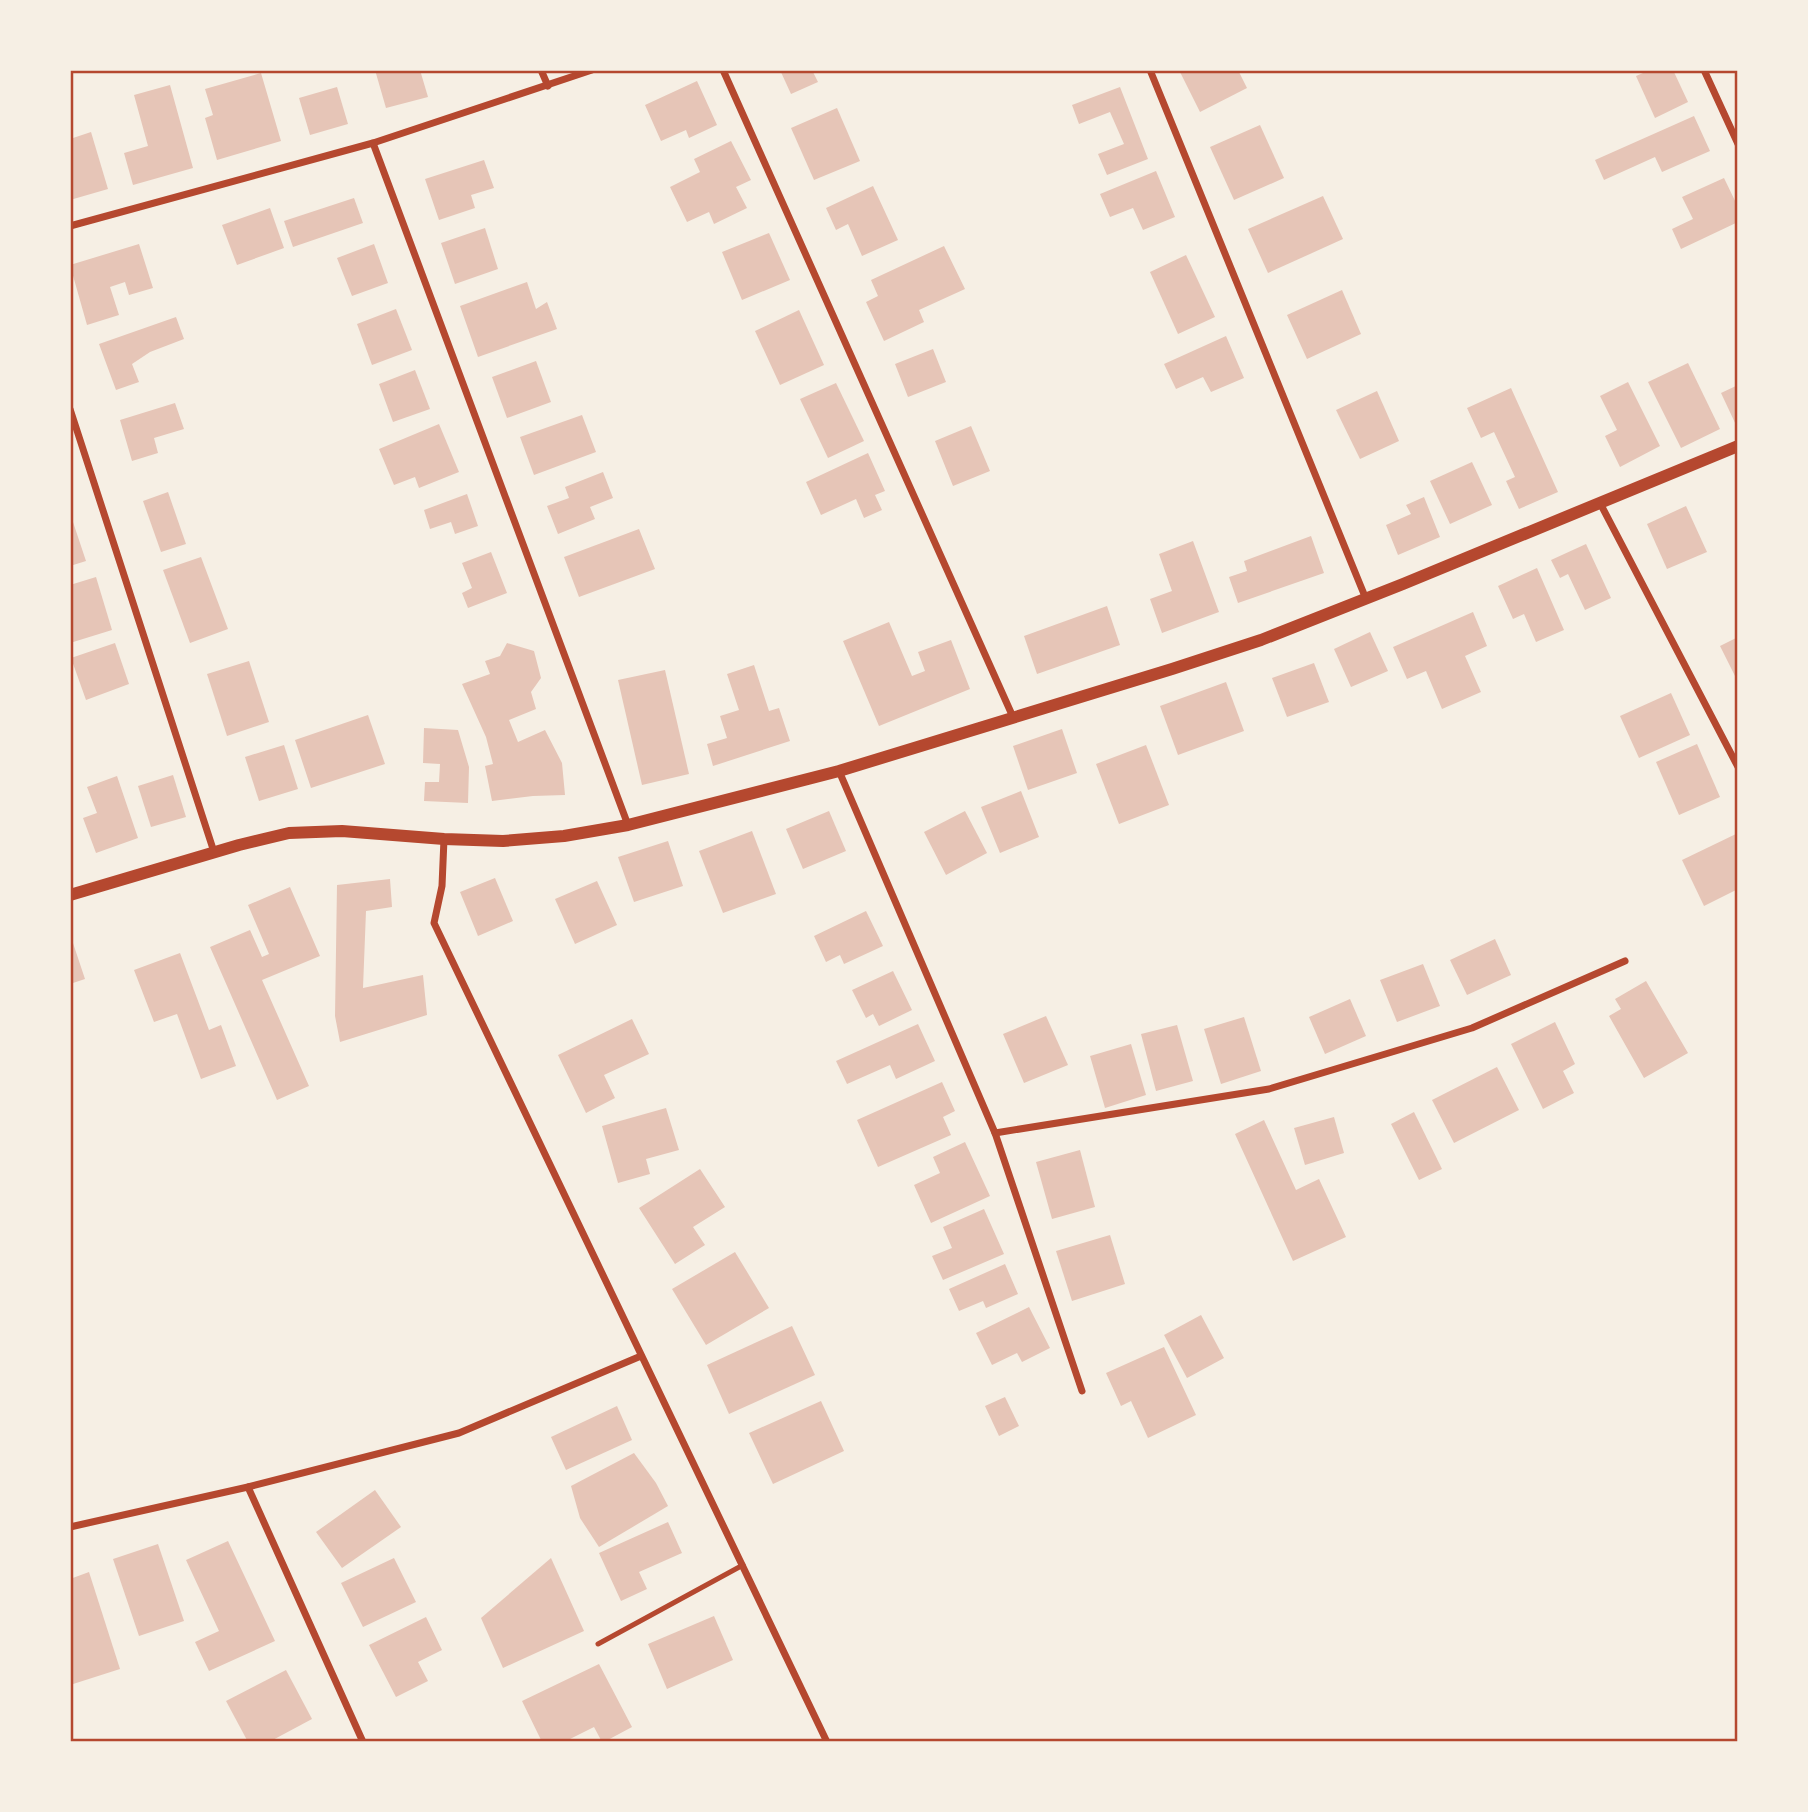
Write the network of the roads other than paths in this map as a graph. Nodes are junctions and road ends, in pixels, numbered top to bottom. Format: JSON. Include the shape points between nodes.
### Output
{"nodes":[{"id":1,"x":541,"y":70,"type":"edge"},
{"id":2,"x":592,"y":70,"type":"edge"},
{"id":3,"x":723,"y":70,"type":"edge"},
{"id":4,"x":1150,"y":70,"type":"edge"},
{"id":5,"x":1704,"y":70,"type":"edge"},
{"id":6,"x":548,"y":86,"type":"junction"},
{"id":7,"x":373,"y":143,"type":"junction"},
{"id":8,"x":1738,"y":144,"type":"edge"},
{"id":9,"x":70,"y":226,"type":"edge"},
{"id":10,"x":70,"y":409,"type":"edge"},
{"id":11,"x":1738,"y":446,"type":"edge"},
{"id":12,"x":1600,"y":503,"type":"junction"},
{"id":13,"x":1366,"y":599,"type":"junction"},
{"id":14,"x":1013,"y":718,"type":"junction"},
{"id":15,"x":1738,"y":767,"type":"edge"},
{"id":16,"x":839,"y":771,"type":"junction"},
{"id":17,"x":628,"y":825,"type":"junction"},
{"id":18,"x":444,"y":839,"type":"junction"},
{"id":19,"x":214,"y":852,"type":"junction"},
{"id":20,"x":70,"y":895,"type":"edge"},
{"id":21,"x":1625,"y":961,"type":"dead end"},
{"id":22,"x":995,"y":1133,"type":"junction"},
{"id":23,"x":641,"y":1356,"type":"junction"},
{"id":24,"x":1082,"y":1391,"type":"dead end"},
{"id":25,"x":248,"y":1487,"type":"junction"},
{"id":26,"x":70,"y":1527,"type":"edge"},
{"id":27,"x":743,"y":1565,"type":"junction"},
{"id":28,"x":598,"y":1644,"type":"dead end"},
{"id":29,"x":363,"y":1742,"type":"edge"},
{"id":30,"x":827,"y":1742,"type":"edge"}],
"edges":[{"from":1,"to":6,"type":"street"},
{"from":2,"to":6,"type":"street"},
{"from":3,"to":14,"type":"street"},
{"from":4,"to":13,"type":"street"},
{"from":5,"to":8,"type":"street"},
{"from":6,"to":7,"type":"street"},
{"from":7,"to":9,"type":"street"},
{"from":7,"to":17,"type":"street"},
{"from":10,"to":19,"type":"street"},
{"from":11,"to":12,"type":"street"},
{"from":12,"to":13,"type":"street"},
{"from":12,"to":15,"type":"street"},
{"from":13,"to":14,"type":"street","via":[[1261,640]]},
{"from":14,"to":16,"type":"street"},
{"from":16,"to":17,"type":"street"},
{"from":16,"to":22,"type":"street"},
{"from":17,"to":18,"type":"street","via":[[503,841]]},
{"from":18,"to":19,"type":"street","via":[[342,831],[289,833]]},
{"from":18,"to":23,"type":"street","via":[[442,886],[434,923]]},
{"from":19,"to":20,"type":"street"},
{"from":21,"to":22,"type":"street","via":[[1472,1028],[1269,1090]]},
{"from":22,"to":24,"type":"street"},
{"from":23,"to":25,"type":"street","via":[[459,1433]]},
{"from":23,"to":27,"type":"street"},
{"from":25,"to":26,"type":"street"},
{"from":25,"to":29,"type":"street"},
{"from":27,"to":28,"type":"lane"},
{"from":27,"to":30,"type":"street"}]}
